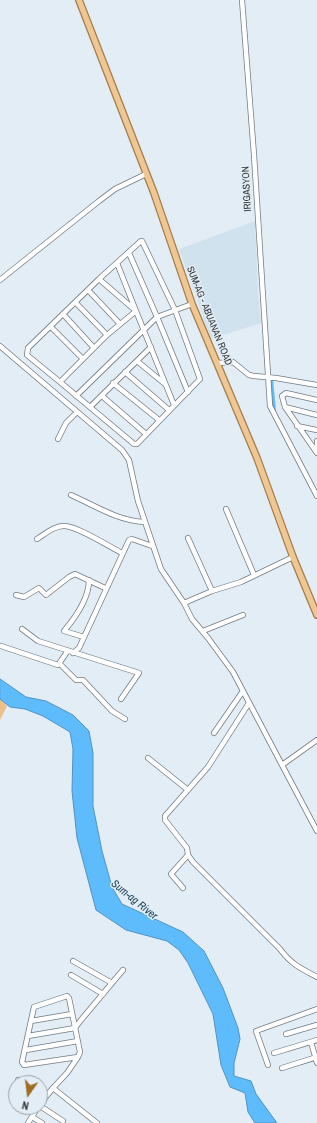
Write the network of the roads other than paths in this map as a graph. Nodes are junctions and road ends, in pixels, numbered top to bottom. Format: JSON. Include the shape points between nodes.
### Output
{"nodes":[{"id":1,"x":78,"y":0,"type":"edge"},
{"id":2,"x":242,"y":0,"type":"edge"},
{"id":3,"x":146,"y":174,"type":"junction"},
{"id":4,"x":128,"y":253,"type":"junction"},
{"id":5,"x":117,"y":263,"type":"junction"},
{"id":6,"x":99,"y":279,"type":"junction"},
{"id":7,"x":0,"y":280,"type":"edge"},
{"id":8,"x":88,"y":290,"type":"junction"},
{"id":9,"x":76,"y":303,"type":"junction"},
{"id":10,"x":192,"y":304,"type":"junction"},
{"id":11,"x":174,"y":310,"type":"junction"},
{"id":12,"x":136,"y":312,"type":"junction"},
{"id":13,"x":63,"y":314,"type":"junction"},
{"id":14,"x":157,"y":317,"type":"junction"},
{"id":15,"x":120,"y":324,"type":"junction"},
{"id":16,"x":51,"y":327,"type":"junction"},
{"id":17,"x":144,"y":329,"type":"junction"},
{"id":18,"x":107,"y":335,"type":"junction"},
{"id":19,"x":0,"y":346,"type":"edge"},
{"id":20,"x":151,"y":347,"type":"junction"},
{"id":21,"x":94,"y":348,"type":"junction"},
{"id":22,"x":83,"y":358,"type":"junction"},
{"id":23,"x":138,"y":361,"type":"junction"},
{"id":24,"x":218,"y":363,"type":"junction"},
{"id":25,"x":125,"y":372,"type":"junction"},
{"id":26,"x":269,"y":377,"type":"junction"},
{"id":27,"x":60,"y":382,"type":"junction"},
{"id":28,"x":113,"y":384,"type":"junction"},
{"id":29,"x":166,"y":385,"type":"junction"},
{"id":30,"x":317,"y":385,"type":"edge"},
{"id":31,"x":188,"y":392,"type":"junction"},
{"id":32,"x":76,"y":396,"type":"junction"},
{"id":33,"x":102,"y":396,"type":"junction"},
{"id":34,"x":317,"y":400,"type":"edge"},
{"id":35,"x":174,"y":405,"type":"junction"},
{"id":36,"x":90,"y":407,"type":"junction"},
{"id":37,"x":285,"y":407,"type":"junction"},
{"id":38,"x":169,"y":410,"type":"junction"},
{"id":39,"x":77,"y":412,"type":"junction"},
{"id":40,"x":317,"y":415,"type":"edge"},
{"id":41,"x":159,"y":420,"type":"junction"},
{"id":42,"x":297,"y":426,"type":"junction"},
{"id":43,"x":317,"y":430,"type":"edge"},
{"id":44,"x":146,"y":434,"type":"junction"},
{"id":45,"x":58,"y":439,"type":"dead end"},
{"id":46,"x":317,"y":443,"type":"edge"},
{"id":47,"x":317,"y":452,"type":"edge"},
{"id":48,"x":71,"y":495,"type":"dead end"},
{"id":49,"x":317,"y":496,"type":"edge"},
{"id":50,"x":226,"y":509,"type":"dead end"},
{"id":51,"x":144,"y":522,"type":"junction"},
{"id":52,"x":188,"y":538,"type":"dead end"},
{"id":53,"x":37,"y":539,"type":"dead end"},
{"id":54,"x":152,"y":546,"type":"junction"},
{"id":55,"x":122,"y":553,"type":"junction"},
{"id":56,"x":293,"y":557,"type":"junction"},
{"id":57,"x":254,"y":575,"type":"junction"},
{"id":58,"x":90,"y":580,"type":"junction"},
{"id":59,"x":106,"y":588,"type":"junction"},
{"id":60,"x":212,"y":591,"type":"junction"},
{"id":61,"x":16,"y":595,"type":"dead end"},
{"id":62,"x":184,"y":603,"type":"junction"},
{"id":63,"x":243,"y":614,"type":"dead end"},
{"id":64,"x":317,"y":615,"type":"edge"},
{"id":65,"x":22,"y":629,"type":"dead end"},
{"id":66,"x":203,"y":632,"type":"junction"},
{"id":67,"x":84,"y":637,"type":"junction"},
{"id":68,"x":1,"y":646,"type":"edge"},
{"id":69,"x":67,"y":652,"type":"junction"},
{"id":70,"x":73,"y":653,"type":"junction"},
{"id":71,"x":60,"y":664,"type":"junction"},
{"id":72,"x":243,"y":691,"type":"junction"},
{"id":73,"x":121,"y":699,"type":"dead end"},
{"id":74,"x":248,"y":703,"type":"junction"},
{"id":75,"x":125,"y":719,"type":"dead end"},
{"id":76,"x":214,"y":733,"type":"dead end"},
{"id":77,"x":317,"y":740,"type":"edge"},
{"id":78,"x":148,"y":758,"type":"dead end"},
{"id":79,"x":282,"y":765,"type":"junction"},
{"id":80,"x":188,"y":790,"type":"junction"},
{"id":81,"x":317,"y":830,"type":"edge"},
{"id":82,"x":188,"y":855,"type":"junction"},
{"id":83,"x":183,"y":888,"type":"dead end"},
{"id":84,"x":73,"y":961,"type":"dead end"},
{"id":85,"x":123,"y":970,"type":"dead end"},
{"id":86,"x":71,"y":975,"type":"dead end"},
{"id":87,"x":317,"y":977,"type":"edge"},
{"id":88,"x":112,"y":983,"type":"junction"},
{"id":89,"x":103,"y":994,"type":"junction"},
{"id":90,"x":317,"y":1009,"type":"edge"},
{"id":91,"x":72,"y":1014,"type":"junction"},
{"id":92,"x":31,"y":1021,"type":"junction"},
{"id":93,"x":317,"y":1025,"type":"edge"},
{"id":94,"x":76,"y":1028,"type":"junction"},
{"id":95,"x":286,"y":1034,"type":"dead end"},
{"id":96,"x":28,"y":1036,"type":"junction"},
{"id":97,"x":317,"y":1040,"type":"edge"},
{"id":98,"x":78,"y":1041,"type":"junction"},
{"id":99,"x":311,"y":1042,"type":"junction"},
{"id":100,"x":26,"y":1050,"type":"junction"},
{"id":101,"x":274,"y":1053,"type":"dead end"},
{"id":102,"x":316,"y":1057,"type":"edge"},
{"id":103,"x":78,"y":1058,"type":"junction"},
{"id":104,"x":317,"y":1063,"type":"edge"},
{"id":105,"x":268,"y":1065,"type":"dead end"},
{"id":106,"x":282,"y":1068,"type":"dead end"},
{"id":107,"x":53,"y":1088,"type":"junction"},
{"id":108,"x":48,"y":1093,"type":"edge"},
{"id":109,"x":48,"y":1112,"type":"edge"},
{"id":110,"x":32,"y":1117,"type":"joint"},
{"id":111,"x":63,"y":1121,"type":"dead end"},
{"id":112,"x":94,"y":1122,"type":"edge"},
{"id":113,"x":28,"y":1123,"type":"edge"},
{"id":114,"x":42,"y":1123,"type":"edge"}],
"edges":[{"from":1,"to":3,"type":"main road","name":"SUM-AG - ABUANAN ROAD"},
{"from":2,"to":26,"type":"street","name":"IRIGASYON"},
{"from":3,"to":7,"type":"street","via":[[115,189]]},
{"from":3,"to":10,"type":"main road","name":"SUM-AG - ABUANAN ROAD"},
{"from":4,"to":5,"type":"street"},
{"from":4,"to":11,"type":"street","via":[[143,241]]},
{"from":4,"to":14,"type":"street"},
{"from":5,"to":6,"type":"street"},
{"from":5,"to":12,"type":"street"},
{"from":6,"to":8,"type":"street"},
{"from":6,"to":12,"type":"street"},
{"from":8,"to":9,"type":"street"},
{"from":8,"to":15,"type":"street"},
{"from":9,"to":13,"type":"street"},
{"from":9,"to":18,"type":"street"},
{"from":10,"to":11,"type":"street"},
{"from":10,"to":24,"type":"main road","name":"SUM-AG - ABUANAN ROAD"},
{"from":11,"to":14,"type":"street"},
{"from":11,"to":31,"type":"street","via":[[200,375],[199,381]]},
{"from":12,"to":15,"type":"street"},
{"from":12,"to":17,"type":"street"},
{"from":13,"to":16,"type":"street"},
{"from":13,"to":21,"type":"street"},
{"from":14,"to":17,"type":"street"},
{"from":14,"to":31,"type":"street"},
{"from":15,"to":18,"type":"street"},
{"from":16,"to":22,"type":"street"},
{"from":16,"to":27,"type":"street","via":[[26,352]]},
{"from":17,"to":20,"type":"street"},
{"from":17,"to":32,"type":"street"},
{"from":18,"to":21,"type":"street"},
{"from":19,"to":39,"type":"street"},
{"from":20,"to":23,"type":"street"},
{"from":20,"to":29,"type":"street"},
{"from":21,"to":22,"type":"street"},
{"from":22,"to":27,"type":"street"},
{"from":23,"to":25,"type":"street"},
{"from":23,"to":29,"type":"street"},
{"from":24,"to":26,"type":"street","via":[[233,362],[249,375]]},
{"from":24,"to":56,"type":"main road","name":"SUM-AG - ABUANAN ROAD","via":[[257,458]]},
{"from":25,"to":28,"type":"street"},
{"from":25,"to":38,"type":"street"},
{"from":26,"to":30,"type":"street"},
{"from":26,"to":49,"type":"street","name":"IRIGASYON","via":[[270,406]]},
{"from":27,"to":32,"type":"street"},
{"from":28,"to":33,"type":"street"},
{"from":28,"to":41,"type":"street"},
{"from":29,"to":35,"type":"street"},
{"from":31,"to":35,"type":"street"},
{"from":32,"to":36,"type":"street"},
{"from":33,"to":36,"type":"street"},
{"from":33,"to":44,"type":"street"},
{"from":34,"to":37,"type":"street","via":[[284,393],[282,399]]},
{"from":35,"to":38,"type":"street"},
{"from":36,"to":44,"type":"street","via":[[134,444]]},
{"from":37,"to":40,"type":"street"},
{"from":37,"to":42,"type":"street"},
{"from":38,"to":41,"type":"street"},
{"from":39,"to":45,"type":"street","via":[[66,423]]},
{"from":39,"to":51,"type":"street","via":[[122,450],[129,460]]},
{"from":41,"to":44,"type":"street"},
{"from":42,"to":43,"type":"street"},
{"from":42,"to":47,"type":"street"},
{"from":46,"to":47,"type":"street"},
{"from":48,"to":51,"type":"street","via":[[119,516]]},
{"from":50,"to":57,"type":"street"},
{"from":51,"to":54,"type":"street"},
{"from":52,"to":60,"type":"street"},
{"from":53,"to":55,"type":"street","via":[[52,529],[64,526]]},
{"from":54,"to":55,"type":"street","via":[[131,539]]},
{"from":54,"to":62,"type":"street","via":[[161,569]]},
{"from":55,"to":59,"type":"street"},
{"from":56,"to":57,"type":"street"},
{"from":56,"to":64,"type":"main road","name":"SUM-AG - ABUANAN ROAD"},
{"from":57,"to":60,"type":"street"},
{"from":58,"to":59,"type":"street"},
{"from":58,"to":61,"type":"street","via":[[73,574],[46,595],[39,588],[24,597]]},
{"from":58,"to":67,"type":"street","via":[[76,615],[64,631]]},
{"from":59,"to":67,"type":"street"},
{"from":60,"to":62,"type":"street"},
{"from":62,"to":66,"type":"street","via":[[192,619]]},
{"from":63,"to":66,"type":"street"},
{"from":65,"to":69,"type":"street","via":[[34,639]]},
{"from":66,"to":72,"type":"street","via":[[233,672]]},
{"from":67,"to":70,"type":"street","via":[[79,648]]},
{"from":68,"to":71,"type":"street"},
{"from":69,"to":70,"type":"street"},
{"from":69,"to":71,"type":"street"},
{"from":70,"to":73,"type":"street","via":[[139,673]]},
{"from":71,"to":75,"type":"street","via":[[76,680],[83,680],[112,711]]},
{"from":72,"to":74,"type":"street"},
{"from":72,"to":76,"type":"street"},
{"from":74,"to":79,"type":"street"},
{"from":74,"to":80,"type":"street","via":[[208,767]]},
{"from":77,"to":79,"type":"street"},
{"from":78,"to":80,"type":"street"},
{"from":79,"to":81,"type":"street"},
{"from":80,"to":82,"type":"street","via":[[164,818],[187,848]]},
{"from":82,"to":83,"type":"street","via":[[171,874]]},
{"from":82,"to":87,"type":"street","via":[[293,965]]},
{"from":84,"to":88,"type":"street"},
{"from":85,"to":88,"type":"street"},
{"from":86,"to":89,"type":"street"},
{"from":88,"to":89,"type":"street"},
{"from":89,"to":94,"type":"street"},
{"from":90,"to":105,"type":"street","via":[[256,1030]]},
{"from":91,"to":92,"type":"street"},
{"from":91,"to":92,"type":"street","via":[[67,996],[35,1006]]},
{"from":91,"to":94,"type":"street"},
{"from":92,"to":96,"type":"street"},
{"from":93,"to":95,"type":"street"},
{"from":94,"to":96,"type":"street"},
{"from":94,"to":98,"type":"street"},
{"from":96,"to":100,"type":"street"},
{"from":97,"to":99,"type":"street"},
{"from":98,"to":100,"type":"street"},
{"from":98,"to":103,"type":"street"},
{"from":99,"to":101,"type":"street"},
{"from":99,"to":102,"type":"street"},
{"from":100,"to":103,"type":"street","via":[[22,1062],[24,1065]]},
{"from":102,"to":104,"type":"street"},
{"from":102,"to":106,"type":"street"},
{"from":103,"to":107,"type":"street"},
{"from":107,"to":108,"type":"street"},
{"from":107,"to":112,"type":"street"},
{"from":109,"to":111,"type":"street"},
{"from":110,"to":113,"type":"street"},
{"from":110,"to":114,"type":"street"}]}
